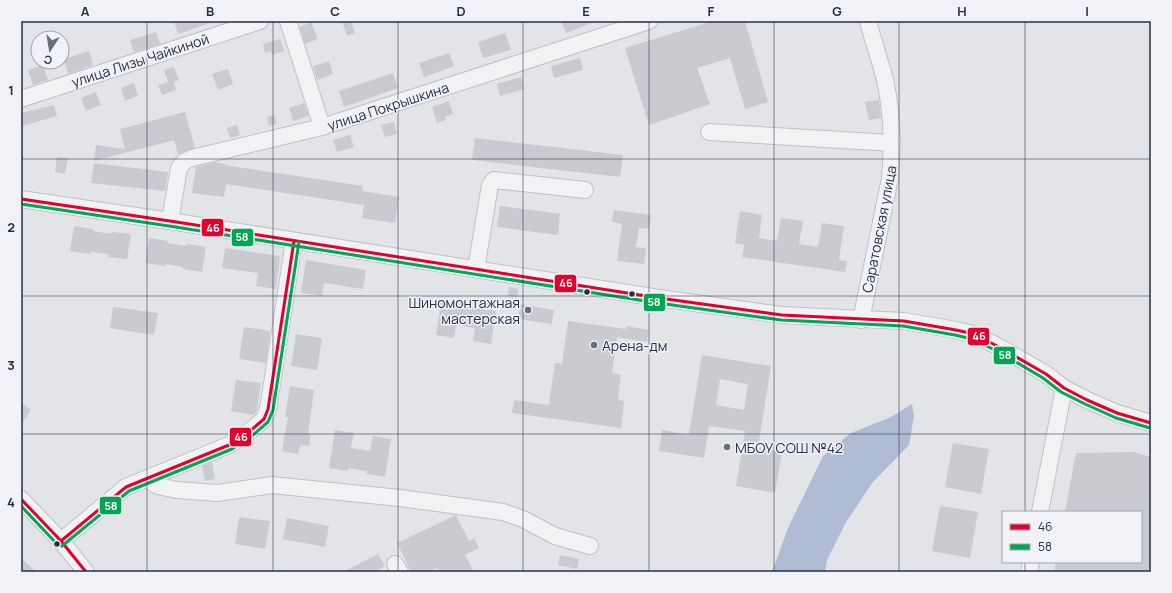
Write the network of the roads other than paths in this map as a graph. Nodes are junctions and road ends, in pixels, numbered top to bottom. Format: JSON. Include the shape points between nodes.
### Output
{"nodes":[{"id":1,"x":260,"y":21,"type":"edge"},
{"id":2,"x":288,"y":21,"type":"edge"},
{"id":3,"x":649,"y":21,"type":"edge"},
{"id":4,"x":868,"y":21,"type":"edge"},
{"id":5,"x":21,"y":99,"type":"edge"},
{"id":6,"x":322,"y":127,"type":"junction"},
{"id":7,"x":708,"y":132,"type":"dead end"},
{"id":8,"x":892,"y":143,"type":"junction"},
{"id":9,"x":585,"y":190,"type":"dead end"},
{"id":10,"x":21,"y":199,"type":"edge"},
{"id":11,"x":170,"y":221,"type":"junction"},
{"id":12,"x":294,"y":241,"type":"junction"},
{"id":13,"x":476,"y":269,"type":"junction"},
{"id":14,"x":861,"y":320,"type":"junction"},
{"id":15,"x":1064,"y":388,"type":"junction"},
{"id":16,"x":1151,"y":423,"type":"edge"},
{"id":17,"x":146,"y":479,"type":"junction"},
{"id":18,"x":21,"y":499,"type":"edge"},
{"id":19,"x":1040,"y":511,"type":"edge"},
{"id":20,"x":61,"y":541,"type":"junction"},
{"id":21,"x":590,"y":546,"type":"dead end"},
{"id":22,"x":86,"y":572,"type":"edge"}],
"edges":[{"from":1,"to":5,"type":"street","name":"улица Лизы Чайкиной"},
{"from":2,"to":6,"type":"street"},
{"from":3,"to":6,"type":"street","name":"улица Покрышкина"},
{"from":4,"to":8,"type":"street","name":"Саратовская улица","via":[[884,80]]},
{"from":6,"to":11,"type":"street","name":"улица Покрышкина","via":[[185,161],[179,168]]},
{"from":7,"to":8,"type":"street"},
{"from":8,"to":14,"type":"street","name":"Саратовская улица","via":[[890,178]]},
{"from":9,"to":13,"type":"street","via":[[494,180],[490,185]]},
{"from":10,"to":11,"type":"street"},
{"from":11,"to":12,"type":"street"},
{"from":12,"to":13,"type":"street"},
{"from":12,"to":17,"type":"street","via":[[268,409],[264,419],[229,445]]},
{"from":13,"to":14,"type":"street","via":[[782,315]]},
{"from":14,"to":15,"type":"street","via":[[904,321],[974,334],[1046,374]]},
{"from":15,"to":16,"type":"street","via":[[1117,413]]},
{"from":15,"to":19,"type":"street"},
{"from":17,"to":20,"type":"street","via":[[126,487]]},
{"from":17,"to":21,"type":"street","via":[[158,486],[177,490],[217,493],[272,485],[503,512],[523,519],[555,536]]},
{"from":18,"to":20,"type":"street"},
{"from":20,"to":22,"type":"street"}]}
